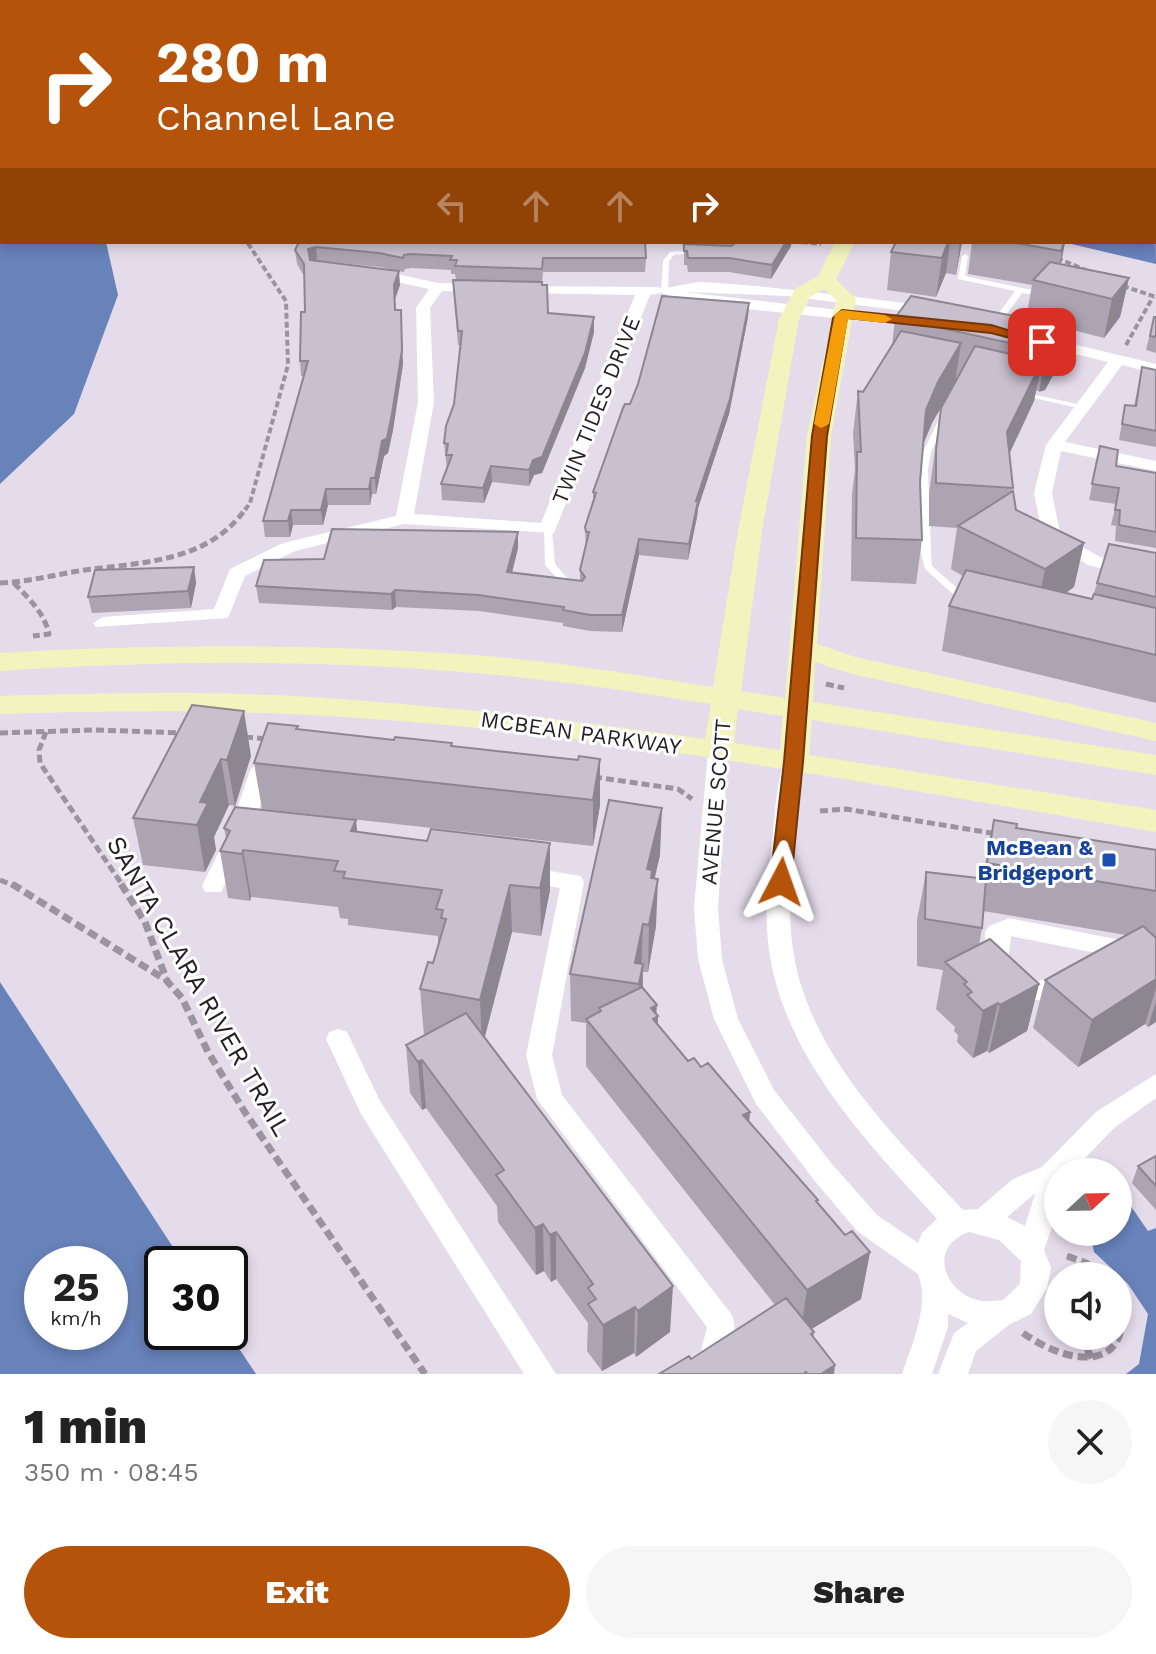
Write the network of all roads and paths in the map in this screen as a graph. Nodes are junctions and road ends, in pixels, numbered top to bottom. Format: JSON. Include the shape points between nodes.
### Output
{"nodes":[{"id":1,"x":248,"y":244,"type":"edge"},
{"id":2,"x":844,"y":244,"type":"edge"},
{"id":3,"x":707,"y":253,"type":"edge"},
{"id":4,"x":965,"y":256,"type":"dead end"},
{"id":5,"x":1051,"y":256,"type":"edge"},
{"id":6,"x":365,"y":273,"type":"edge"},
{"id":7,"x":1094,"y":275,"type":"edge"},
{"id":8,"x":826,"y":280,"type":"junction"},
{"id":9,"x":1115,"y":283,"type":"edge"},
{"id":10,"x":438,"y":287,"type":"junction"},
{"id":11,"x":1020,"y":290,"type":"junction"},
{"id":12,"x":644,"y":291,"type":"junction"},
{"id":13,"x":666,"y":291,"type":"junction"},
{"id":14,"x":1048,"y":296,"type":"edge"},
{"id":15,"x":1155,"y":297,"type":"edge"},
{"id":16,"x":798,"y":301,"type":"junction"},
{"id":17,"x":844,"y":306,"type":"junction"},
{"id":18,"x":948,"y":313,"type":"edge"},
{"id":19,"x":937,"y":325,"type":"edge"},
{"id":20,"x":995,"y":330,"type":"joint"},
{"id":21,"x":1117,"y":361,"type":"junction"},
{"id":22,"x":1156,"y":369,"type":"edge"},
{"id":23,"x":1011,"y":391,"type":"edge"},
{"id":24,"x":1082,"y":407,"type":"junction"},
{"id":25,"x":950,"y":408,"type":"edge"},
{"id":26,"x":1054,"y":445,"type":"junction"},
{"id":27,"x":1156,"y":466,"type":"edge"},
{"id":28,"x":404,"y":519,"type":"junction"},
{"id":29,"x":548,"y":529,"type":"junction"},
{"id":30,"x":1156,"y":578,"type":"edge"},
{"id":31,"x":0,"y":583,"type":"edge"},
{"id":32,"x":14,"y":583,"type":"junction"},
{"id":33,"x":577,"y":593,"type":"edge"},
{"id":34,"x":973,"y":604,"type":"edge"},
{"id":35,"x":103,"y":623,"type":"dead end"},
{"id":36,"x":49,"y":634,"type":"dead end"},
{"id":37,"x":801,"y":648,"type":"junction"},
{"id":38,"x":0,"y":662,"type":"edge"},
{"id":39,"x":826,"y":684,"type":"dead end"},
{"id":40,"x":844,"y":688,"type":"dead end"},
{"id":41,"x":725,"y":700,"type":"junction"},
{"id":42,"x":0,"y":705,"type":"edge"},
{"id":43,"x":796,"y":710,"type":"junction"},
{"id":44,"x":46,"y":732,"type":"junction"},
{"id":45,"x":1156,"y":732,"type":"edge"},
{"id":46,"x":0,"y":733,"type":"edge"},
{"id":47,"x":185,"y":733,"type":"edge"},
{"id":48,"x":243,"y":737,"type":"edge"},
{"id":49,"x":273,"y":740,"type":"edge"},
{"id":50,"x":718,"y":752,"type":"junction"},
{"id":51,"x":794,"y":762,"type":"junction"},
{"id":52,"x":1156,"y":765,"type":"edge"},
{"id":53,"x":261,"y":771,"type":"edge"},
{"id":54,"x":587,"y":776,"type":"edge"},
{"id":55,"x":689,"y":799,"type":"dead end"},
{"id":56,"x":820,"y":811,"type":"dead end"},
{"id":57,"x":1156,"y":821,"type":"edge"},
{"id":58,"x":1000,"y":834,"type":"edge"},
{"id":59,"x":235,"y":841,"type":"junction"},
{"id":60,"x":266,"y":844,"type":"edge"},
{"id":61,"x":497,"y":871,"type":"edge"},
{"id":62,"x":0,"y":880,"type":"edge"},
{"id":63,"x":213,"y":886,"type":"dead end"},
{"id":64,"x":1120,"y":949,"type":"junction"},
{"id":65,"x":1156,"y":956,"type":"edge"},
{"id":66,"x":167,"y":981,"type":"junction"},
{"id":67,"x":338,"y":1039,"type":"dead end"},
{"id":68,"x":1156,"y":1084,"type":"edge"},
{"id":69,"x":1066,"y":1158,"type":"edge"},
{"id":70,"x":1044,"y":1178,"type":"edge"},
{"id":71,"x":1044,"y":1211,"type":"edge"},
{"id":72,"x":970,"y":1221,"type":"junction"},
{"id":73,"x":1030,"y":1250,"type":"junction"},
{"id":74,"x":1067,"y":1256,"type":"dead end"},
{"id":75,"x":1083,"y":1262,"type":"edge"},
{"id":76,"x":932,"y":1275,"type":"junction"},
{"id":77,"x":1000,"y":1315,"type":"junction"},
{"id":78,"x":1023,"y":1333,"type":"dead end"},
{"id":79,"x":1088,"y":1350,"type":"edge"},
{"id":80,"x":1112,"y":1350,"type":"edge"},
{"id":81,"x":1093,"y":1360,"type":"junction"},
{"id":82,"x":425,"y":1374,"type":"edge"},
{"id":83,"x":541,"y":1374,"type":"edge"},
{"id":84,"x":690,"y":1374,"type":"edge"},
{"id":85,"x":917,"y":1374,"type":"edge"},
{"id":86,"x":953,"y":1374,"type":"edge"}],
"edges":[{"from":1,"to":32,"type":"path","via":[[286,301],[288,365],[242,519],[214,543],[166,560]]},
{"from":2,"to":8,"type":"main road"},
{"from":3,"to":13,"type":"lane","via":[[672,253],[666,261]]},
{"from":4,"to":11,"type":"lane","via":[[961,277]]},
{"from":5,"to":7,"type":"path"},
{"from":6,"to":10,"type":"street"},
{"from":8,"to":16,"type":"main road"},
{"from":8,"to":17,"type":"main road"},
{"from":9,"to":15,"type":"path"},
{"from":10,"to":12,"type":"street"},
{"from":10,"to":28,"type":"street","via":[[423,308],[426,402]]},
{"from":11,"to":14,"type":"lane"},
{"from":11,"to":20,"type":"lane"},
{"from":12,"to":13,"type":"street"},
{"from":12,"to":29,"type":"street","name":"TWIN TIDES DRIVE"},
{"from":13,"to":16,"type":"street","via":[[692,286]]},
{"from":15,"to":21,"type":"path"},
{"from":16,"to":17,"type":"street"},
{"from":16,"to":41,"type":"main road","name":"AVENUE SCOTT","via":[[768,427]]},
{"from":17,"to":18,"type":"street"},
{"from":17,"to":19,"type":"street"},
{"from":17,"to":37,"type":"main road","via":[[819,436]]},
{"from":20,"to":21,"type":"street"},
{"from":21,"to":22,"type":"street"},
{"from":21,"to":24,"type":"street"},
{"from":23,"to":24,"type":"lane"},
{"from":24,"to":26,"type":"street"},
{"from":25,"to":34,"type":"lane","via":[[926,461],[926,553],[928,567]]},
{"from":26,"to":27,"type":"street"},
{"from":26,"to":30,"type":"street","via":[[1043,493],[1052,537],[1094,561]]},
{"from":28,"to":29,"type":"street"},
{"from":28,"to":35,"type":"street","via":[[289,547],[258,560],[237,573],[221,614]]},
{"from":29,"to":33,"type":"lane","via":[[550,565]]},
{"from":31,"to":32,"type":"path"},
{"from":32,"to":36,"type":"path","via":[[40,611]]},
{"from":37,"to":43,"type":"main road"},
{"from":37,"to":45,"type":"main road","via":[[848,664]]},
{"from":38,"to":41,"type":"main road","via":[[127,654],[353,656],[543,671]]},
{"from":39,"to":40,"type":"path"},
{"from":41,"to":43,"type":"main road"},
{"from":41,"to":50,"type":"main road","name":"AVENUE SCOTT"},
{"from":42,"to":50,"type":"main road","name":"MCBEAN PARKWAY","via":[[140,701],[348,709],[493,720]]},
{"from":43,"to":51,"type":"main road"},
{"from":43,"to":52,"type":"main road"},
{"from":44,"to":46,"type":"path"},
{"from":44,"to":47,"type":"path"},
{"from":44,"to":66,"type":"path","name":"SANTA CLARA RIVER TRAIL","via":[[40,763],[145,922]]},
{"from":48,"to":49,"type":"path"},
{"from":50,"to":51,"type":"main road","name":"MCBEAN PARKWAY"},
{"from":50,"to":76,"type":"street","name":"AVENUE SCOTT","via":[[706,908],[710,959],[726,1019],[765,1097],[823,1172],[867,1223]]},
{"from":51,"to":57,"type":"main road","name":"MCBEAN PARKWAY"},
{"from":51,"to":72,"type":"street","via":[[779,925],[796,1011],[813,1043],[889,1147]]},
{"from":53,"to":59,"type":"street"},
{"from":54,"to":55,"type":"path","via":[[678,789]]},
{"from":56,"to":58,"type":"path","via":[[846,809]]},
{"from":59,"to":60,"type":"street"},
{"from":59,"to":63,"type":"street"},
{"from":61,"to":84,"type":"street","via":[[573,882],[539,1055],[550,1099],[722,1324],[714,1359]]},
{"from":62,"to":66,"type":"path"},
{"from":64,"to":64,"type":"street","via":[[1009,927],[997,932],[996,963],[1026,993],[1037,995]]},
{"from":64,"to":65,"type":"street"},
{"from":66,"to":82,"type":"path","name":"SANTA CLARA RIVER TRAIL","via":[[182,998],[208,1052],[281,1169]]},
{"from":67,"to":83,"type":"street","via":[[370,1107]]},
{"from":68,"to":69,"type":"street","via":[[1105,1120]]},
{"from":70,"to":72,"type":"street"},
{"from":71,"to":73,"type":"street"},
{"from":72,"to":73,"type":"street","via":[[1013,1234]]},
{"from":72,"to":76,"type":"street","via":[[934,1238],[929,1251]]},
{"from":73,"to":77,"type":"street","via":[[1037,1274],[1034,1288],[1027,1301]]},
{"from":74,"to":75,"type":"path"},
{"from":76,"to":77,"type":"street","via":[[963,1308]]},
{"from":76,"to":85,"type":"street","via":[[933,1327]]},
{"from":77,"to":86,"type":"street","via":[[964,1343]]},
{"from":78,"to":81,"type":"path","via":[[1037,1349],[1056,1358]]},
{"from":79,"to":81,"type":"path"},
{"from":80,"to":81,"type":"path"}]}
